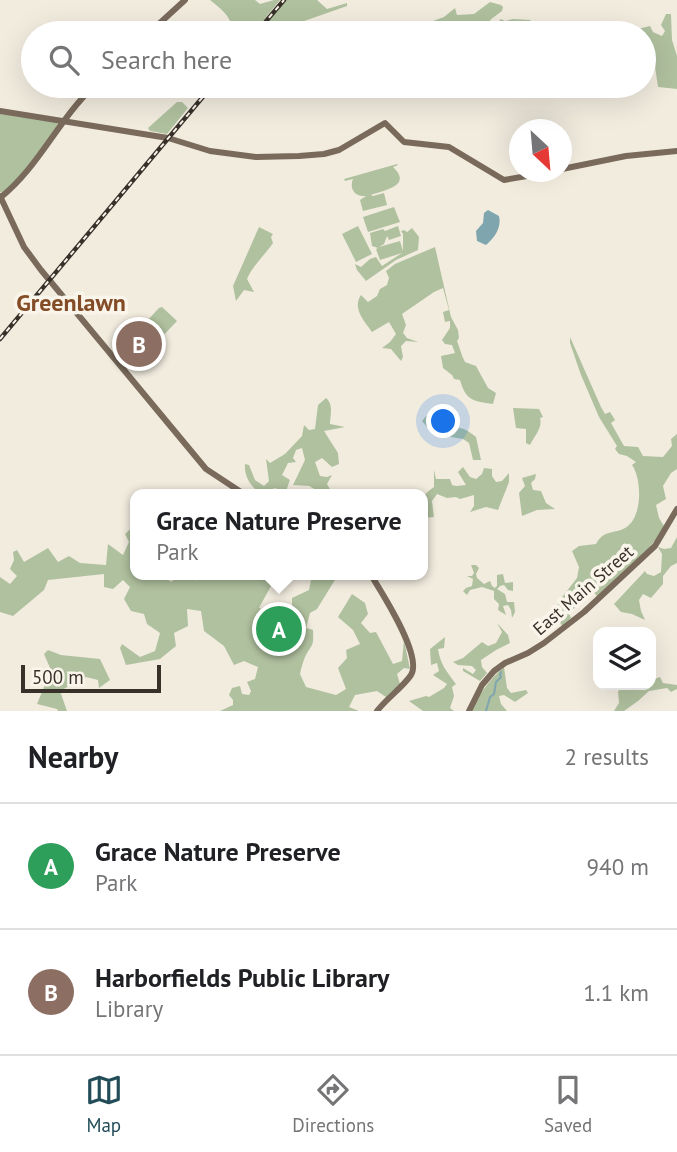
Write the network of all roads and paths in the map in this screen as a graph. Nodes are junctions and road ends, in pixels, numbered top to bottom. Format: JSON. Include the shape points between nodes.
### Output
{"nodes":[{"id":1,"x":185,"y":0,"type":"edge"},
{"id":2,"x":162,"y":21,"type":"edge"},
{"id":3,"x":82,"y":98,"type":"edge"},
{"id":4,"x":75,"y":105,"type":"junction"},
{"id":5,"x":0,"y":111,"type":"edge"},
{"id":6,"x":63,"y":120,"type":"junction"},
{"id":7,"x":78,"y":123,"type":"junction"},
{"id":8,"x":677,"y":150,"type":"edge"},
{"id":9,"x":572,"y":167,"type":"edge"},
{"id":10,"x":509,"y":179,"type":"edge"},
{"id":11,"x":0,"y":197,"type":"edge"},
{"id":12,"x":236,"y":489,"type":"edge"},
{"id":13,"x":677,"y":509,"type":"edge"},
{"id":14,"x":374,"y":580,"type":"edge"},
{"id":15,"x":377,"y":711,"type":"edge"},
{"id":16,"x":469,"y":711,"type":"edge"}],
"edges":[{"from":1,"to":2,"type":"main road"},
{"from":3,"to":4,"type":"main road"},
{"from":4,"to":6,"type":"main road"},
{"from":4,"to":7,"type":"main road","via":[[70,116]]},
{"from":5,"to":6,"type":"main road"},
{"from":6,"to":7,"type":"main road"},
{"from":6,"to":11,"type":"main road","via":[[28,171]]},
{"from":7,"to":10,"type":"main road","via":[[170,138],[217,155],[270,157],[340,150],[385,123],[404,142],[449,148],[494,178]]},
{"from":8,"to":9,"type":"main road"},
{"from":11,"to":12,"type":"main road","via":[[34,262],[208,471]]},
{"from":13,"to":16,"type":"main road","name":"East Main Street","via":[[654,546],[584,612],[531,652],[489,676]]},
{"from":14,"to":15,"type":"main road","via":[[406,638],[414,668]]}]}
